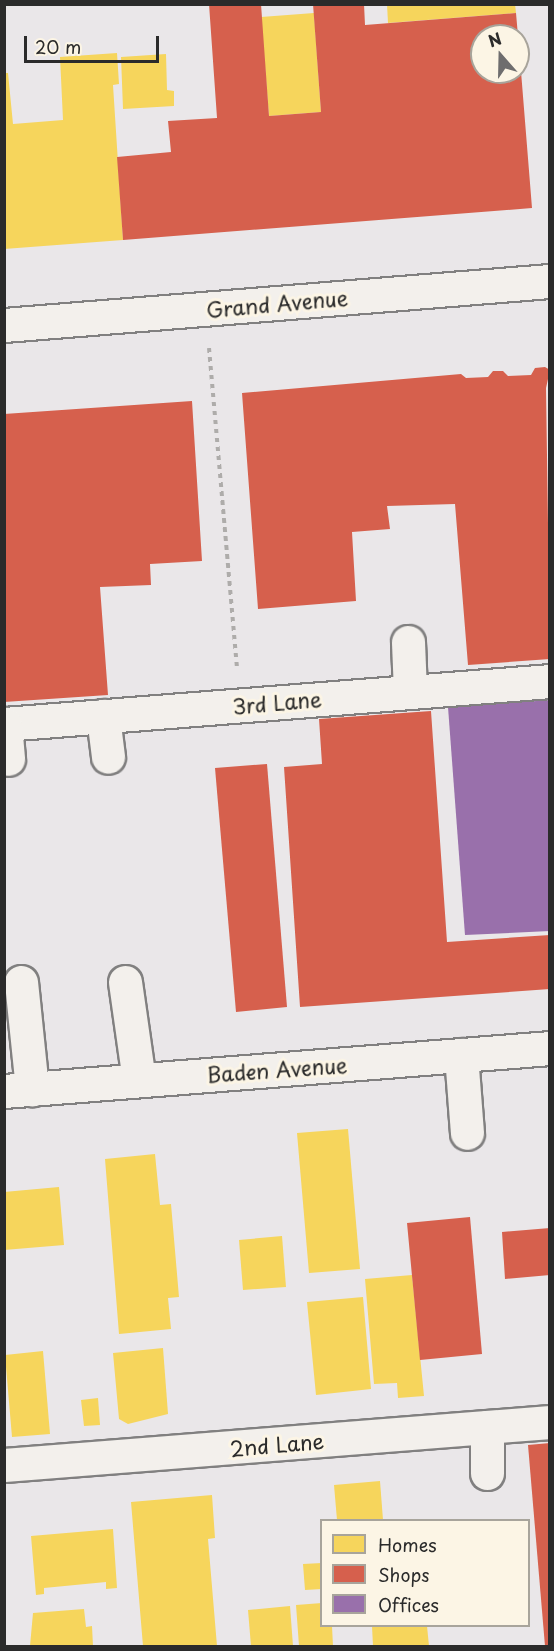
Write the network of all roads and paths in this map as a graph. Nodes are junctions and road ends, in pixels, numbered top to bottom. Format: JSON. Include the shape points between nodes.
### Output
{"nodes":[{"id":1,"x":549,"y":281,"type":"edge"},
{"id":2,"x":206,"y":309,"type":"junction"},
{"id":3,"x":4,"y":325,"type":"edge"},
{"id":4,"x":408,"y":642,"type":"dead end"},
{"id":5,"x":549,"y":681,"type":"edge"},
{"id":6,"x":410,"y":692,"type":"junction"},
{"id":7,"x":240,"y":705,"type":"junction"},
{"id":8,"x":103,"y":716,"type":"junction"},
{"id":9,"x":5,"y":724,"type":"edge"},
{"id":10,"x":108,"y":756,"type":"dead end"},
{"id":11,"x":8,"y":759,"type":"dead end"},
{"id":12,"x":21,"y":981,"type":"dead end"},
{"id":13,"x":125,"y":982,"type":"dead end"},
{"id":14,"x":549,"y":1048,"type":"edge"},
{"id":15,"x":461,"y":1055,"type":"junction"},
{"id":16,"x":138,"y":1080,"type":"junction"},
{"id":17,"x":18,"y":1090,"type":"edge"},
{"id":18,"x":467,"y":1133,"type":"dead end"},
{"id":19,"x":549,"y":1422,"type":"edge"},
{"id":20,"x":487,"y":1427,"type":"junction"},
{"id":21,"x":4,"y":1465,"type":"edge"},
{"id":22,"x":487,"y":1473,"type":"dead end"}],
"edges":[{"from":1,"to":2,"type":"main road","name":"Grand Avenue"},
{"from":2,"to":3,"type":"main road","name":"Grand Avenue"},
{"from":2,"to":7,"type":"path"},
{"from":4,"to":6,"type":"main road"},
{"from":5,"to":6,"type":"main road","name":"3rd Lane"},
{"from":6,"to":7,"type":"main road","name":"3rd Lane"},
{"from":7,"to":8,"type":"main road","name":"3rd Lane"},
{"from":8,"to":9,"type":"main road","name":"3rd Lane"},
{"from":8,"to":10,"type":"main road"},
{"from":9,"to":11,"type":"main road"},
{"from":12,"to":17,"type":"main road"},
{"from":13,"to":16,"type":"main road"},
{"from":14,"to":15,"type":"main road","name":"Baden Avenue"},
{"from":15,"to":16,"type":"main road","name":"Baden Avenue"},
{"from":15,"to":18,"type":"main road"},
{"from":16,"to":17,"type":"main road","name":"Baden Avenue"},
{"from":19,"to":20,"type":"main road","name":"2nd Lane"},
{"from":20,"to":21,"type":"main road","name":"2nd Lane"},
{"from":20,"to":22,"type":"main road"}]}
